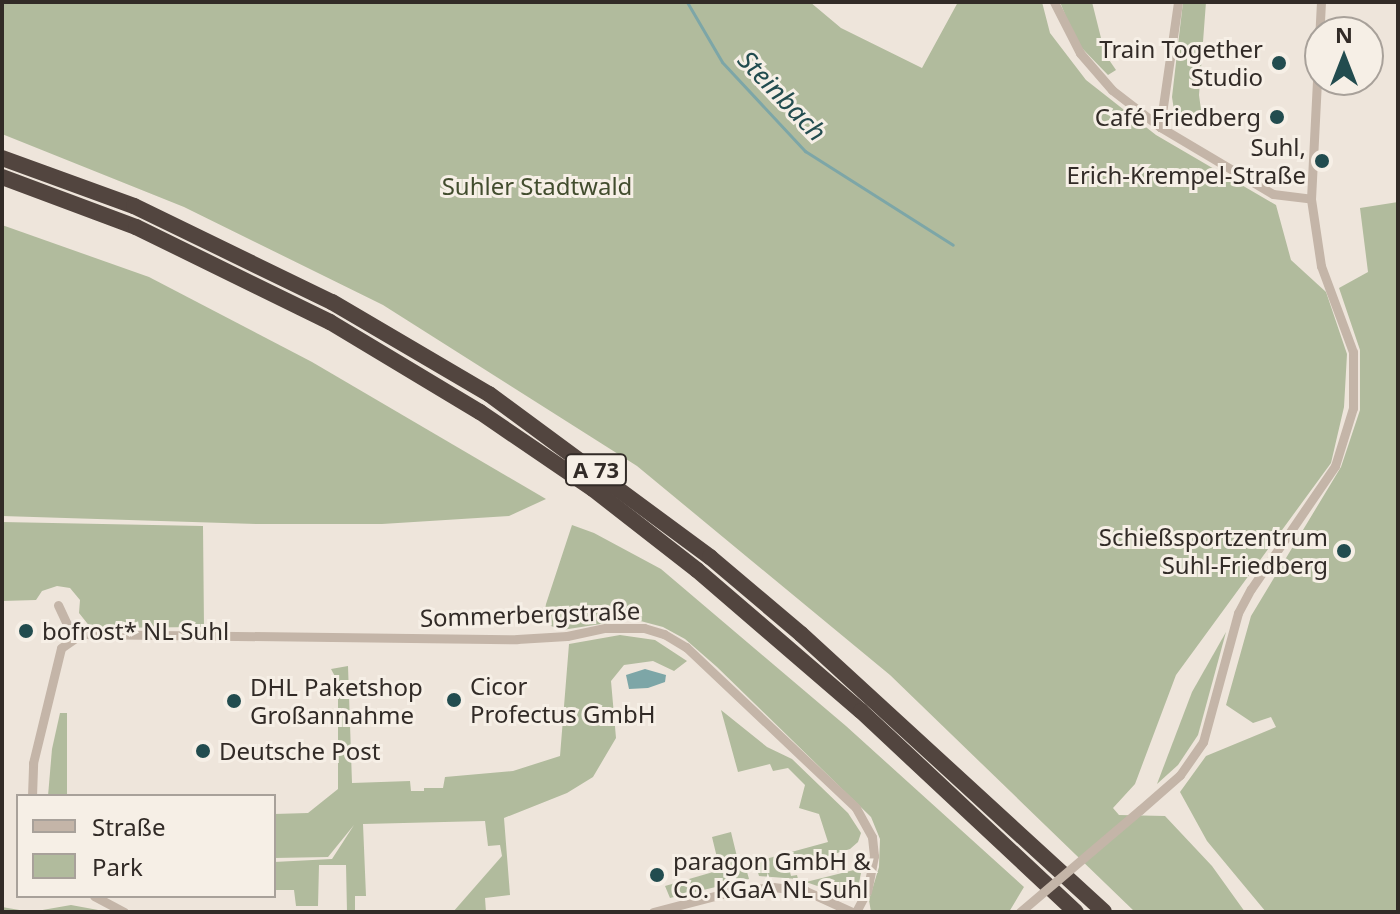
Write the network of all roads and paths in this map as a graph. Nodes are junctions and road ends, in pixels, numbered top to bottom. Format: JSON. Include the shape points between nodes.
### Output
{"nodes":[{"id":1,"x":1054,"y":2,"type":"edge"},
{"id":2,"x":1178,"y":2,"type":"edge"},
{"id":3,"x":1321,"y":2,"type":"edge"},
{"id":4,"x":1160,"y":127,"type":"junction"},
{"id":5,"x":2,"y":158,"type":"edge"},
{"id":6,"x":2,"y":177,"type":"edge"},
{"id":7,"x":1311,"y":199,"type":"junction"},
{"id":8,"x":58,"y":605,"type":"dead end"},
{"id":9,"x":73,"y":637,"type":"junction"},
{"id":10,"x":32,"y":794,"type":"edge"},
{"id":11,"x":98,"y":898,"type":"edge"},
{"id":12,"x":124,"y":912,"type":"edge"},
{"id":13,"x":653,"y":912,"type":"edge"},
{"id":14,"x":854,"y":912,"type":"edge"},
{"id":15,"x":1020,"y":912,"type":"edge"},
{"id":16,"x":1076,"y":912,"type":"edge"},
{"id":17,"x":1104,"y":912,"type":"edge"}],
"edges":[{"from":1,"to":4,"type":"street","via":[[1080,53],[1112,90]]},
{"from":2,"to":4,"type":"street"},
{"from":3,"to":7,"type":"street"},
{"from":4,"to":7,"type":"street","via":[[1273,194]]},
{"from":5,"to":17,"type":"highway","number":"A 73","via":[[134,206],[332,302],[489,394],[710,557]]},
{"from":6,"to":16,"type":"highway","number":"A 73","via":[[136,227],[330,322],[555,463],[789,647]]},
{"from":7,"to":15,"type":"street","bridge":true,"via":[[1321,266],[1353,352],[1353,408],[1335,466],[1238,613],[1203,742],[1180,775]]},
{"from":8,"to":9,"type":"street"},
{"from":9,"to":10,"type":"street","via":[[61,648],[33,763]]},
{"from":9,"to":14,"type":"street","name":"Sommerbergstraße","via":[[195,633],[517,639],[627,626],[664,634],[725,681],[866,821],[874,870]]},
{"from":11,"to":12,"type":"street"},
{"from":13,"to":14,"type":"street","name":"Sommerbergstraße","via":[[773,887],[806,891]]}]}
